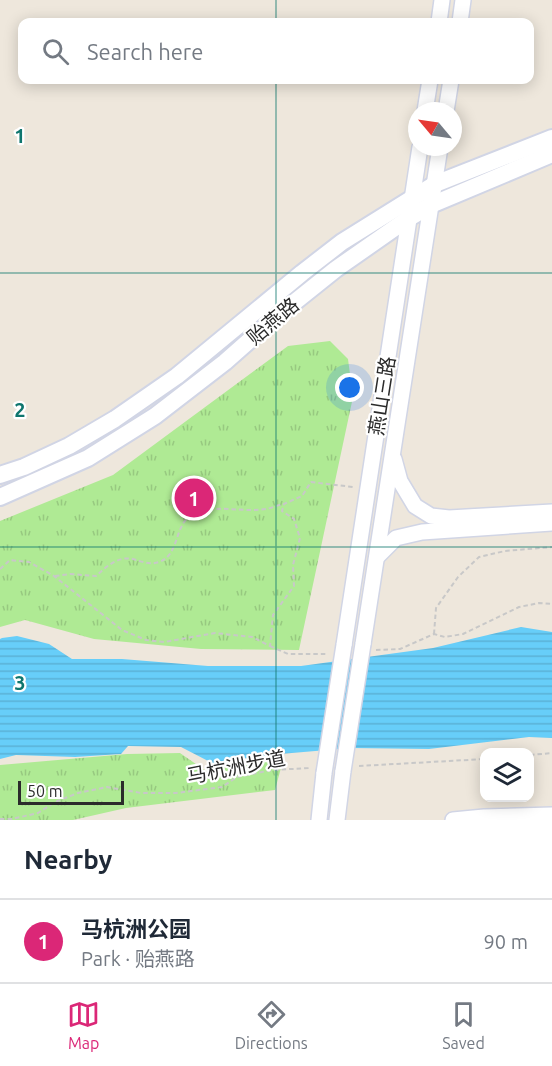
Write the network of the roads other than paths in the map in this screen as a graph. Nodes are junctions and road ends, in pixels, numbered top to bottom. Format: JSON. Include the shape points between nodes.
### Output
{"nodes":[{"id":1,"x":442,"y":0,"type":"edge"},
{"id":2,"x":463,"y":0,"type":"edge"},
{"id":3,"x":440,"y":18,"type":"edge"},
{"id":4,"x":461,"y":18,"type":"edge"},
{"id":5,"x":429,"y":84,"type":"edge"},
{"id":6,"x":450,"y":84,"type":"edge"},
{"id":7,"x":426,"y":102,"type":"edge"},
{"id":8,"x":447,"y":102,"type":"edge"},
{"id":9,"x":552,"y":138,"type":"edge"},
{"id":10,"x":552,"y":154,"type":"edge"},
{"id":11,"x":419,"y":156,"type":"edge"},
{"id":12,"x":439,"y":156,"type":"edge"},
{"id":13,"x":435,"y":184,"type":"junction"},
{"id":14,"x":412,"y":198,"type":"junction"},
{"id":15,"x":431,"y":206,"type":"junction"},
{"id":16,"x":409,"y":218,"type":"junction"},
{"id":17,"x":393,"y":453,"type":"junction"},
{"id":18,"x":0,"y":476,"type":"edge"},
{"id":19,"x":0,"y":497,"type":"edge"},
{"id":20,"x":552,"y":512,"type":"edge"},
{"id":21,"x":552,"y":523,"type":"edge"},
{"id":22,"x":377,"y":557,"type":"junction"},
{"id":23,"x":552,"y":815,"type":"edge"},
{"id":24,"x":319,"y":820,"type":"edge"},
{"id":25,"x":337,"y":820,"type":"edge"},
{"id":26,"x":453,"y":820,"type":"edge"}],
"edges":[{"from":1,"to":3,"type":"street"},
{"from":2,"to":4,"type":"street"},
{"from":5,"to":7,"type":"street"},
{"from":6,"to":8,"type":"street"},
{"from":9,"to":13,"type":"main road","name":"贻燕路"},
{"from":10,"to":15,"type":"main road","name":"贻燕路"},
{"from":11,"to":14,"type":"street","name":"燕山三路"},
{"from":12,"to":13,"type":"street","name":"燕山三路"},
{"from":13,"to":14,"type":"main road","name":"贻燕路"},
{"from":13,"to":15,"type":"street","name":"燕山三路"},
{"from":14,"to":16,"type":"street","name":"燕山三路"},
{"from":14,"to":18,"type":"main road","name":"贻燕路","via":[[334,248],[177,376],[115,419],[69,446]]},
{"from":15,"to":16,"type":"main road","name":"贻燕路"},
{"from":15,"to":17,"type":"street","name":"燕山三路"},
{"from":16,"to":19,"type":"main road","name":"贻燕路","via":[[336,269],[155,416],[88,458]]},
{"from":16,"to":24,"type":"street","name":"燕山三路","bridge":true,"via":[[339,650]]},
{"from":17,"to":20,"type":"street","via":[[400,481],[415,506],[431,516]]},
{"from":17,"to":22,"type":"street","name":"燕山三路"},
{"from":21,"to":22,"type":"street","via":[[422,532],[396,538]]},
{"from":22,"to":25,"type":"street","name":"燕山三路","bridge":true,"via":[[350,769]]},
{"from":23,"to":26,"type":"street"}]}
